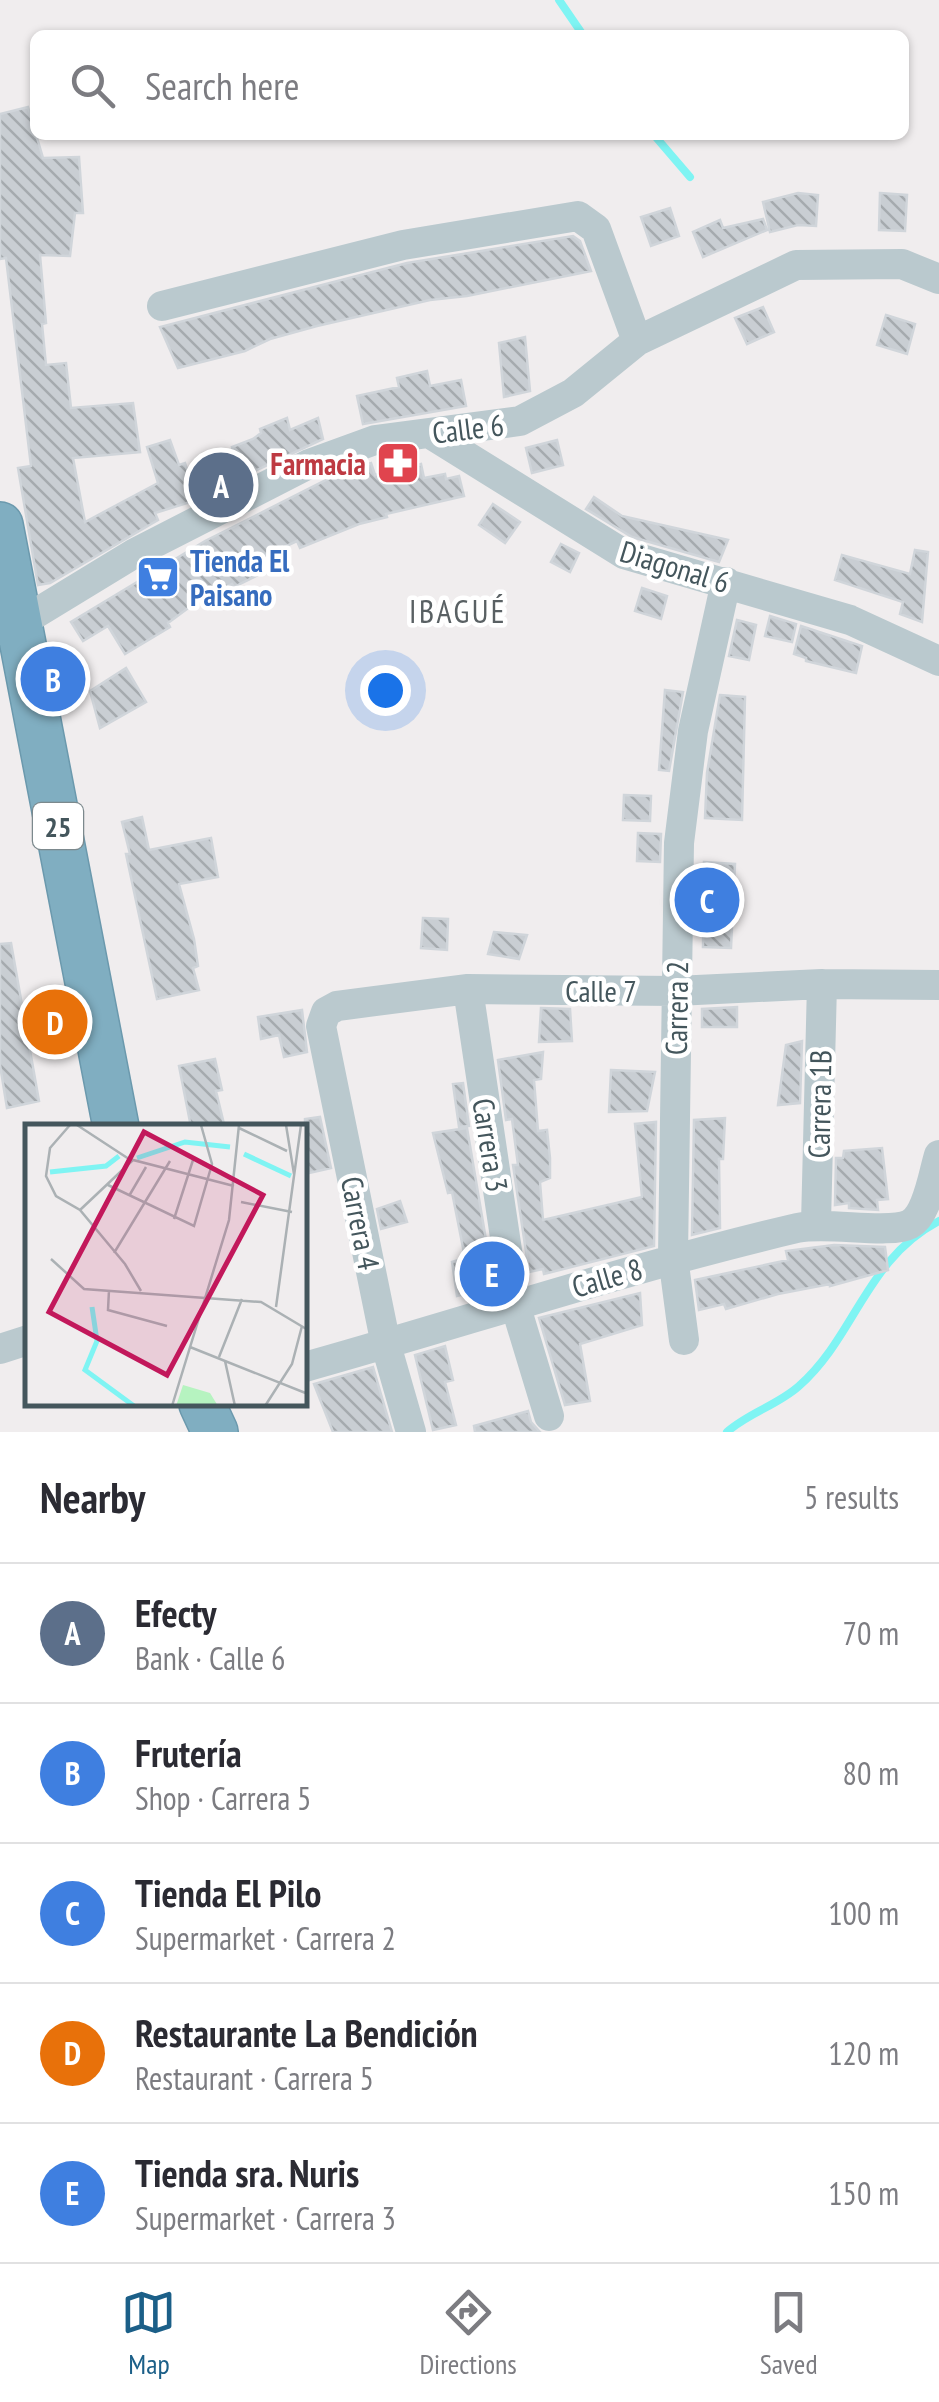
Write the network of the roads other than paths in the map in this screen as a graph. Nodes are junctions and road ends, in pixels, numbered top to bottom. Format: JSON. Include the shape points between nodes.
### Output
{"nodes":[{"id":1,"x":939,"y":278,"type":"edge"},
{"id":2,"x":162,"y":306,"type":"dead end"},
{"id":3,"x":637,"y":342,"type":"junction"},
{"id":4,"x":428,"y":433,"type":"junction"},
{"id":5,"x":0,"y":526,"type":"edge"},
{"id":6,"x":726,"y":582,"type":"junction"},
{"id":7,"x":10,"y":630,"type":"edge"},
{"id":8,"x":939,"y":662,"type":"edge"},
{"id":9,"x":822,"y":984,"type":"junction"},
{"id":10,"x":939,"y":985,"type":"edge"},
{"id":11,"x":468,"y":990,"type":"junction"},
{"id":12,"x":676,"y":990,"type":"junction"},
{"id":13,"x":326,"y":1012,"type":"joint"},
{"id":14,"x":115,"y":1124,"type":"edge"},
{"id":15,"x":939,"y":1156,"type":"edge"},
{"id":16,"x":925,"y":1214,"type":"edge"},
{"id":17,"x":816,"y":1223,"type":"junction"},
{"id":18,"x":673,"y":1257,"type":"junction"},
{"id":19,"x":515,"y":1304,"type":"junction"},
{"id":20,"x":684,"y":1340,"type":"dead end"},
{"id":21,"x":25,"y":1341,"type":"edge"},
{"id":22,"x":386,"y":1345,"type":"junction"},
{"id":23,"x":0,"y":1349,"type":"edge"},
{"id":24,"x":308,"y":1367,"type":"edge"},
{"id":25,"x":203,"y":1407,"type":"edge"},
{"id":26,"x":549,"y":1416,"type":"dead end"},
{"id":27,"x":215,"y":1432,"type":"edge"},
{"id":28,"x":411,"y":1432,"type":"edge"}],
"edges":[{"from":1,"to":3,"type":"street","name":"Calle 6","via":[[902,264],[796,265]]},
{"from":2,"to":3,"type":"street","via":[[402,245],[578,216],[596,229]]},
{"from":3,"to":4,"type":"street","name":"Calle 6","via":[[573,393],[520,421]]},
{"from":4,"to":6,"type":"street","name":"Diagonal 6","via":[[624,554]]},
{"from":4,"to":7,"type":"street","name":"Calle 6","via":[[374,440],[309,464],[135,553]]},
{"from":5,"to":7,"type":"highway","number":"25"},
{"from":6,"to":8,"type":"street","name":"Diagonal 6","via":[[850,620]]},
{"from":6,"to":12,"type":"street","name":"Carrera 2","via":[[682,824]]},
{"from":7,"to":14,"type":"highway","number":"25"},
{"from":9,"to":10,"type":"street","name":"Calle 7"},
{"from":9,"to":12,"type":"street","name":"Calle 7"},
{"from":9,"to":17,"type":"street","name":"Carrera 1B"},
{"from":11,"to":12,"type":"street","name":"Calle 7"},
{"from":11,"to":13,"type":"street","name":"Calle 7"},
{"from":11,"to":19,"type":"street","name":"Carrera 3"},
{"from":12,"to":18,"type":"street","name":"Carrera 2"},
{"from":13,"to":22,"type":"street","name":"Carrera 4","via":[[321,1026]]},
{"from":15,"to":16,"type":"street"},
{"from":16,"to":17,"type":"street","name":"Calle 8","via":[[901,1228]]},
{"from":17,"to":18,"type":"street","name":"Calle 8"},
{"from":18,"to":19,"type":"street","name":"Calle 8"},
{"from":18,"to":20,"type":"street","name":"Carrera 2"},
{"from":19,"to":22,"type":"street","name":"Calle 8"},
{"from":19,"to":26,"type":"street","name":"Carrera 3"},
{"from":21,"to":23,"type":"street"},
{"from":22,"to":24,"type":"street","name":"Calle 8"},
{"from":22,"to":28,"type":"street","name":"Carrera 4"},
{"from":25,"to":27,"type":"highway"}]}
